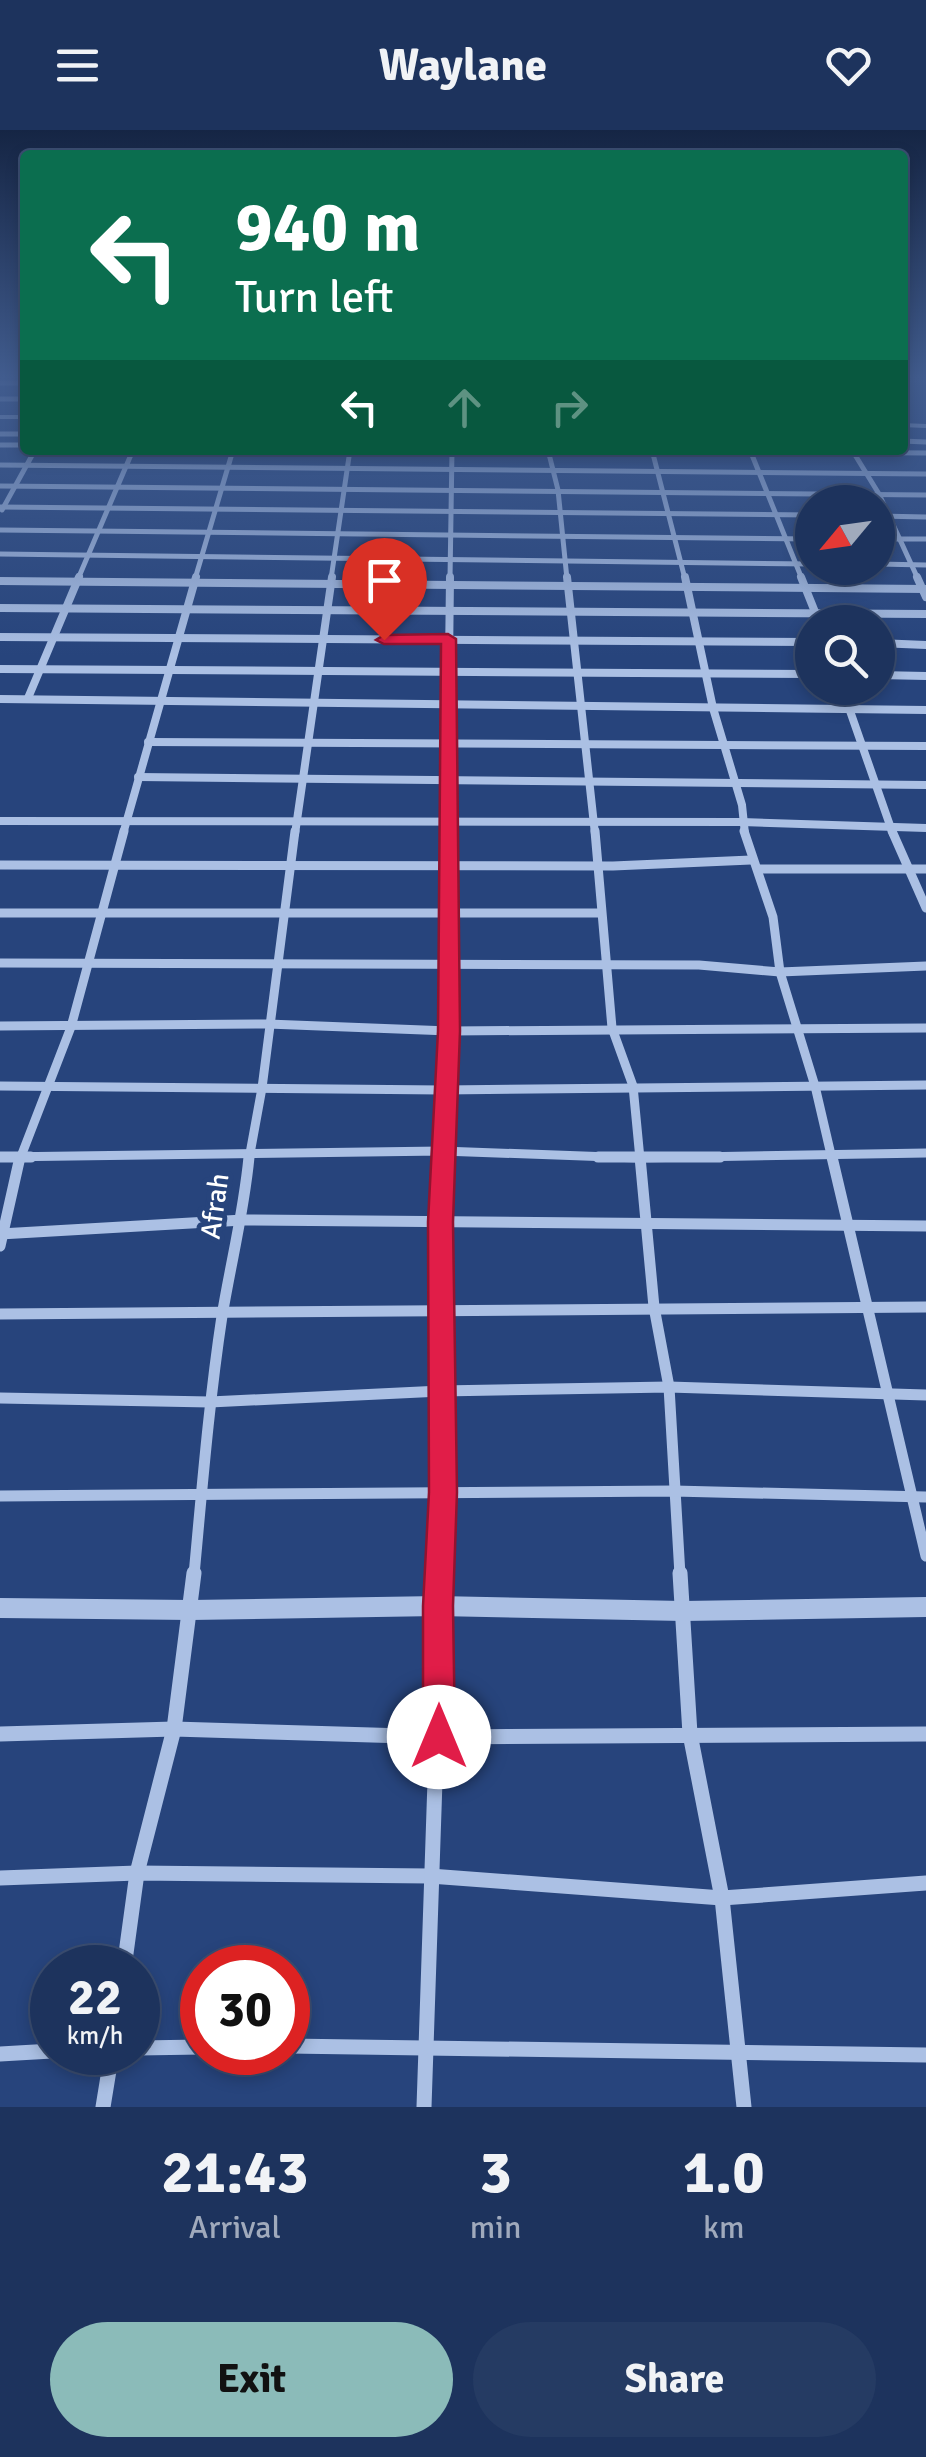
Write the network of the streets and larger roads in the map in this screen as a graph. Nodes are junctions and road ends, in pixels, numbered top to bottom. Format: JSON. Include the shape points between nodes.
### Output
{"nodes":[{"id":1,"x":24,"y":471,"type":"edge"},
{"id":2,"x":124,"y":471,"type":"edge"},
{"id":3,"x":229,"y":471,"type":"edge"},
{"id":4,"x":347,"y":471,"type":"edge"},
{"id":5,"x":454,"y":471,"type":"edge"},
{"id":6,"x":552,"y":471,"type":"edge"},
{"id":7,"x":656,"y":471,"type":"edge"},
{"id":8,"x":721,"y":471,"type":"edge"},
{"id":9,"x":759,"y":472,"type":"junction"},
{"id":10,"x":864,"y":472,"type":"junction"},
{"id":11,"x":926,"y":474,"type":"edge"},
{"id":12,"x":873,"y":485,"type":"edge"},
{"id":13,"x":0,"y":486,"type":"edge"},
{"id":14,"x":16,"y":486,"type":"junction"},
{"id":15,"x":118,"y":486,"type":"junction"},
{"id":16,"x":225,"y":487,"type":"junction"},
{"id":17,"x":346,"y":488,"type":"junction"},
{"id":18,"x":452,"y":490,"type":"junction"},
{"id":19,"x":558,"y":490,"type":"junction"},
{"id":20,"x":662,"y":492,"type":"junction"},
{"id":21,"x":766,"y":492,"type":"junction"},
{"id":22,"x":795,"y":493,"type":"edge"},
{"id":23,"x":895,"y":494,"type":"edge"},
{"id":24,"x":926,"y":495,"type":"edge"},
{"id":25,"x":108,"y":508,"type":"junction"},
{"id":26,"x":1,"y":509,"type":"edge"},
{"id":27,"x":216,"y":509,"type":"junction"},
{"id":28,"x":344,"y":510,"type":"junction"},
{"id":29,"x":449,"y":510,"type":"junction"},
{"id":30,"x":559,"y":514,"type":"junction"},
{"id":31,"x":666,"y":514,"type":"junction"},
{"id":32,"x":774,"y":515,"type":"junction"},
{"id":33,"x":795,"y":516,"type":"edge"},
{"id":34,"x":895,"y":516,"type":"edge"},
{"id":35,"x":926,"y":517,"type":"edge"},
{"id":36,"x":895,"y":527,"type":"edge"},
{"id":37,"x":0,"y":530,"type":"edge"},
{"id":38,"x":340,"y":531,"type":"junction"},
{"id":39,"x":101,"y":532,"type":"junction"},
{"id":40,"x":209,"y":532,"type":"junction"},
{"id":41,"x":452,"y":534,"type":"junction"},
{"id":42,"x":562,"y":536,"type":"junction"},
{"id":43,"x":675,"y":538,"type":"junction"},
{"id":44,"x":786,"y":538,"type":"junction"},
{"id":45,"x":795,"y":538,"type":"edge"},
{"id":46,"x":895,"y":539,"type":"edge"},
{"id":47,"x":902,"y":539,"type":"junction"},
{"id":48,"x":926,"y":539,"type":"edge"},
{"id":49,"x":0,"y":554,"type":"edge"},
{"id":50,"x":91,"y":554,"type":"junction"},
{"id":51,"x":202,"y":556,"type":"junction"},
{"id":52,"x":336,"y":556,"type":"junction"},
{"id":53,"x":452,"y":557,"type":"junction"},
{"id":54,"x":795,"y":558,"type":"edge"},
{"id":55,"x":566,"y":561,"type":"junction"},
{"id":56,"x":682,"y":564,"type":"junction"},
{"id":57,"x":795,"y":564,"type":"edge"},
{"id":58,"x":895,"y":564,"type":"edge"},
{"id":59,"x":912,"y":565,"type":"junction"},
{"id":60,"x":926,"y":565,"type":"edge"},
{"id":61,"x":0,"y":580,"type":"edge"},
{"id":62,"x":80,"y":580,"type":"junction"},
{"id":63,"x":196,"y":582,"type":"junction"},
{"id":64,"x":331,"y":584,"type":"junction"},
{"id":65,"x":452,"y":585,"type":"junction"},
{"id":66,"x":569,"y":585,"type":"junction"},
{"id":67,"x":805,"y":587,"type":"junction"},
{"id":68,"x":688,"y":588,"type":"junction"},
{"id":69,"x":924,"y":592,"type":"edge"},
{"id":70,"x":813,"y":605,"type":"edge"},
{"id":71,"x":0,"y":608,"type":"edge"},
{"id":72,"x":67,"y":608,"type":"junction"},
{"id":73,"x":186,"y":610,"type":"junction"},
{"id":74,"x":327,"y":611,"type":"junction"},
{"id":75,"x":450,"y":612,"type":"junction"},
{"id":76,"x":573,"y":613,"type":"junction"},
{"id":77,"x":795,"y":613,"type":"edge"},
{"id":78,"x":692,"y":614,"type":"junction"},
{"id":79,"x":895,"y":614,"type":"edge"},
{"id":80,"x":926,"y":614,"type":"edge"},
{"id":81,"x":0,"y":636,"type":"edge"},
{"id":82,"x":54,"y":637,"type":"junction"},
{"id":83,"x":180,"y":638,"type":"junction"},
{"id":84,"x":448,"y":639,"type":"junction"},
{"id":85,"x":320,"y":640,"type":"junction"},
{"id":86,"x":576,"y":642,"type":"junction"},
{"id":87,"x":700,"y":642,"type":"junction"},
{"id":88,"x":795,"y":642,"type":"edge"},
{"id":89,"x":895,"y":644,"type":"edge"},
{"id":90,"x":926,"y":644,"type":"edge"},
{"id":91,"x":0,"y":669,"type":"edge"},
{"id":92,"x":42,"y":670,"type":"junction"},
{"id":93,"x":318,"y":670,"type":"junction"},
{"id":94,"x":170,"y":671,"type":"junction"},
{"id":95,"x":448,"y":672,"type":"junction"},
{"id":96,"x":576,"y":673,"type":"junction"},
{"id":97,"x":795,"y":674,"type":"edge"},
{"id":98,"x":706,"y":675,"type":"junction"},
{"id":99,"x":895,"y":675,"type":"edge"},
{"id":100,"x":926,"y":676,"type":"edge"},
{"id":101,"x":0,"y":698,"type":"edge"},
{"id":102,"x":28,"y":698,"type":"junction"},
{"id":103,"x":160,"y":702,"type":"junction"},
{"id":104,"x":314,"y":704,"type":"junction"},
{"id":105,"x":448,"y":704,"type":"junction"},
{"id":106,"x":580,"y":704,"type":"junction"},
{"id":107,"x":848,"y":705,"type":"edge"},
{"id":108,"x":712,"y":708,"type":"junction"},
{"id":109,"x":850,"y":710,"type":"junction"},
{"id":110,"x":926,"y":710,"type":"edge"},
{"id":111,"x":148,"y":742,"type":"junction"},
{"id":112,"x":308,"y":743,"type":"junction"},
{"id":113,"x":448,"y":743,"type":"junction"},
{"id":114,"x":588,"y":744,"type":"junction"},
{"id":115,"x":724,"y":745,"type":"junction"},
{"id":116,"x":863,"y":746,"type":"junction"},
{"id":117,"x":926,"y":746,"type":"edge"},
{"id":118,"x":304,"y":777,"type":"junction"},
{"id":119,"x":138,"y":778,"type":"junction"},
{"id":120,"x":447,"y":781,"type":"junction"},
{"id":121,"x":590,"y":782,"type":"junction"},
{"id":122,"x":734,"y":784,"type":"junction"},
{"id":123,"x":878,"y":785,"type":"junction"},
{"id":124,"x":926,"y":785,"type":"edge"},
{"id":125,"x":298,"y":820,"type":"junction"},
{"id":126,"x":0,"y":821,"type":"edge"},
{"id":127,"x":126,"y":822,"type":"junction"},
{"id":128,"x":447,"y":822,"type":"junction"},
{"id":129,"x":742,"y":822,"type":"junction"},
{"id":130,"x":594,"y":824,"type":"junction"},
{"id":131,"x":891,"y":828,"type":"junction"},
{"id":132,"x":926,"y":828,"type":"edge"},
{"id":133,"x":754,"y":864,"type":"junction"},
{"id":134,"x":0,"y":865,"type":"edge"},
{"id":135,"x":114,"y":865,"type":"junction"},
{"id":136,"x":290,"y":865,"type":"junction"},
{"id":137,"x":447,"y":865,"type":"junction"},
{"id":138,"x":597,"y":866,"type":"junction"},
{"id":139,"x":910,"y":869,"type":"junction"},
{"id":140,"x":926,"y":869,"type":"edge"},
{"id":141,"x":926,"y":908,"type":"edge"},
{"id":142,"x":446,"y":912,"type":"junction"},
{"id":143,"x":0,"y":913,"type":"edge"},
{"id":144,"x":102,"y":913,"type":"junction"},
{"id":145,"x":601,"y":913,"type":"junction"},
{"id":146,"x":282,"y":915,"type":"junction"},
{"id":147,"x":0,"y":963,"type":"edge"},
{"id":148,"x":88,"y":963,"type":"junction"},
{"id":149,"x":276,"y":964,"type":"junction"},
{"id":150,"x":448,"y":964,"type":"junction"},
{"id":151,"x":605,"y":965,"type":"junction"},
{"id":152,"x":926,"y":966,"type":"edge"},
{"id":153,"x":780,"y":972,"type":"junction"},
{"id":154,"x":268,"y":1024,"type":"junction"},
{"id":155,"x":0,"y":1026,"type":"edge"},
{"id":156,"x":71,"y":1027,"type":"junction"},
{"id":157,"x":612,"y":1028,"type":"junction"},
{"id":158,"x":798,"y":1028,"type":"junction"},
{"id":159,"x":926,"y":1028,"type":"edge"},
{"id":160,"x":449,"y":1031,"type":"junction"},
{"id":161,"x":926,"y":1085,"type":"edge"},
{"id":162,"x":0,"y":1086,"type":"edge"},
{"id":163,"x":50,"y":1086,"type":"junction"},
{"id":164,"x":632,"y":1086,"type":"junction"},
{"id":165,"x":815,"y":1086,"type":"junction"},
{"id":166,"x":262,"y":1088,"type":"junction"},
{"id":167,"x":444,"y":1090,"type":"junction"},
{"id":168,"x":442,"y":1151,"type":"junction"},
{"id":169,"x":831,"y":1152,"type":"junction"},
{"id":170,"x":926,"y":1153,"type":"edge"},
{"id":171,"x":249,"y":1155,"type":"junction"},
{"id":172,"x":0,"y":1157,"type":"edge"},
{"id":173,"x":20,"y":1157,"type":"junction"},
{"id":174,"x":638,"y":1158,"type":"junction"},
{"id":175,"x":243,"y":1220,"type":"junction"},
{"id":176,"x":440,"y":1222,"type":"junction"},
{"id":177,"x":646,"y":1224,"type":"junction"},
{"id":178,"x":848,"y":1225,"type":"junction"},
{"id":179,"x":926,"y":1226,"type":"edge"},
{"id":180,"x":1,"y":1238,"type":"edge"},
{"id":181,"x":654,"y":1307,"type":"junction"},
{"id":182,"x":926,"y":1307,"type":"edge"},
{"id":183,"x":865,"y":1308,"type":"junction"},
{"id":184,"x":222,"y":1311,"type":"junction"},
{"id":185,"x":440,"y":1313,"type":"junction"},
{"id":186,"x":0,"y":1314,"type":"edge"},
{"id":187,"x":668,"y":1387,"type":"junction"},
{"id":188,"x":441,"y":1390,"type":"junction"},
{"id":189,"x":885,"y":1392,"type":"junction"},
{"id":190,"x":926,"y":1395,"type":"edge"},
{"id":191,"x":0,"y":1398,"type":"edge"},
{"id":192,"x":210,"y":1402,"type":"junction"},
{"id":193,"x":674,"y":1490,"type":"junction"},
{"id":194,"x":443,"y":1492,"type":"junction"},
{"id":195,"x":202,"y":1495,"type":"junction"},
{"id":196,"x":0,"y":1496,"type":"edge"},
{"id":197,"x":919,"y":1497,"type":"edge"},
{"id":198,"x":926,"y":1556,"type":"edge"},
{"id":199,"x":438,"y":1606,"type":"junction"},
{"id":200,"x":926,"y":1606,"type":"edge"},
{"id":201,"x":0,"y":1608,"type":"edge"},
{"id":202,"x":191,"y":1610,"type":"junction"},
{"id":203,"x":682,"y":1611,"type":"junction"},
{"id":204,"x":174,"y":1729,"type":"junction"},
{"id":205,"x":0,"y":1734,"type":"edge"},
{"id":206,"x":690,"y":1734,"type":"junction"},
{"id":207,"x":926,"y":1734,"type":"edge"},
{"id":208,"x":439,"y":1737,"type":"junction"},
{"id":209,"x":137,"y":1873,"type":"junction"},
{"id":210,"x":430,"y":1876,"type":"junction"},
{"id":211,"x":0,"y":1878,"type":"edge"},
{"id":212,"x":926,"y":1883,"type":"edge"},
{"id":213,"x":722,"y":1898,"type":"junction"},
{"id":214,"x":127,"y":1945,"type":"edge"},
{"id":215,"x":426,"y":2045,"type":"junction"},
{"id":216,"x":310,"y":2046,"type":"edge"},
{"id":217,"x":30,"y":2052,"type":"edge"},
{"id":218,"x":0,"y":2054,"type":"edge"},
{"id":219,"x":926,"y":2055,"type":"edge"},
{"id":220,"x":739,"y":2056,"type":"junction"},
{"id":221,"x":108,"y":2075,"type":"edge"},
{"id":222,"x":103,"y":2107,"type":"edge"},
{"id":223,"x":424,"y":2107,"type":"edge"},
{"id":224,"x":744,"y":2107,"type":"edge"}],
"edges":[{"from":1,"to":14,"type":"street"},
{"from":2,"to":15,"type":"street"},
{"from":3,"to":16,"type":"street"},
{"from":4,"to":17,"type":"street","name":"Afrah"},
{"from":5,"to":18,"type":"street"},
{"from":6,"to":19,"type":"street"},
{"from":7,"to":20,"type":"street"},
{"from":8,"to":9,"type":"street"},
{"from":9,"to":10,"type":"street"},
{"from":9,"to":21,"type":"street"},
{"from":10,"to":11,"type":"street"},
{"from":10,"to":12,"type":"street"},
{"from":13,"to":14,"type":"street"},
{"from":14,"to":15,"type":"street"},
{"from":14,"to":26,"type":"street"},
{"from":15,"to":16,"type":"street"},
{"from":15,"to":25,"type":"street"},
{"from":16,"to":17,"type":"street"},
{"from":16,"to":27,"type":"street"},
{"from":17,"to":18,"type":"street"},
{"from":17,"to":28,"type":"street","name":"Afrah"},
{"from":18,"to":19,"type":"street"},
{"from":18,"to":29,"type":"street"},
{"from":19,"to":20,"type":"street"},
{"from":19,"to":30,"type":"street"},
{"from":20,"to":21,"type":"street"},
{"from":20,"to":31,"type":"street"},
{"from":21,"to":22,"type":"street"},
{"from":21,"to":32,"type":"street"},
{"from":23,"to":24,"type":"street"},
{"from":25,"to":26,"type":"street"},
{"from":25,"to":27,"type":"street"},
{"from":25,"to":39,"type":"street"},
{"from":27,"to":28,"type":"street"},
{"from":27,"to":40,"type":"street"},
{"from":28,"to":29,"type":"street"},
{"from":28,"to":38,"type":"street","name":"Afrah"},
{"from":29,"to":30,"type":"street"},
{"from":29,"to":41,"type":"street"},
{"from":30,"to":31,"type":"street"},
{"from":30,"to":42,"type":"street"},
{"from":31,"to":32,"type":"street"},
{"from":31,"to":43,"type":"street"},
{"from":32,"to":33,"type":"street"},
{"from":32,"to":44,"type":"street"},
{"from":34,"to":35,"type":"street"},
{"from":36,"to":47,"type":"street"},
{"from":37,"to":39,"type":"street"},
{"from":38,"to":40,"type":"street"},
{"from":38,"to":41,"type":"street"},
{"from":38,"to":52,"type":"street","name":"Afrah"},
{"from":39,"to":40,"type":"street"},
{"from":39,"to":50,"type":"street"},
{"from":40,"to":51,"type":"street"},
{"from":41,"to":42,"type":"street"},
{"from":41,"to":53,"type":"street"},
{"from":42,"to":43,"type":"street"},
{"from":42,"to":55,"type":"street"},
{"from":43,"to":44,"type":"street"},
{"from":43,"to":56,"type":"street"},
{"from":44,"to":45,"type":"street"},
{"from":44,"to":54,"type":"street"},
{"from":46,"to":47,"type":"street"},
{"from":47,"to":48,"type":"street"},
{"from":47,"to":59,"type":"street"},
{"from":49,"to":50,"type":"street"},
{"from":50,"to":51,"type":"street"},
{"from":50,"to":62,"type":"street"},
{"from":51,"to":52,"type":"street"},
{"from":51,"to":63,"type":"street"},
{"from":52,"to":53,"type":"street"},
{"from":52,"to":64,"type":"street","name":"Afrah"},
{"from":53,"to":55,"type":"street"},
{"from":53,"to":65,"type":"street"},
{"from":55,"to":56,"type":"street"},
{"from":55,"to":66,"type":"street"},
{"from":56,"to":57,"type":"street"},
{"from":56,"to":68,"type":"street"},
{"from":58,"to":59,"type":"street"},
{"from":59,"to":60,"type":"street"},
{"from":59,"to":69,"type":"street"},
{"from":61,"to":62,"type":"street"},
{"from":62,"to":63,"type":"street"},
{"from":62,"to":72,"type":"street"},
{"from":63,"to":64,"type":"street"},
{"from":63,"to":73,"type":"street"},
{"from":64,"to":65,"type":"street"},
{"from":64,"to":74,"type":"street","name":"Afrah"},
{"from":65,"to":66,"type":"street"},
{"from":65,"to":75,"type":"street"},
{"from":66,"to":68,"type":"street"},
{"from":66,"to":76,"type":"street"},
{"from":67,"to":68,"type":"street"},
{"from":67,"to":69,"type":"street"},
{"from":67,"to":70,"type":"street"},
{"from":68,"to":78,"type":"street"},
{"from":71,"to":72,"type":"street"},
{"from":72,"to":73,"type":"street"},
{"from":72,"to":82,"type":"street"},
{"from":73,"to":74,"type":"street"},
{"from":73,"to":83,"type":"street"},
{"from":74,"to":75,"type":"street"},
{"from":74,"to":85,"type":"street","name":"Afrah"},
{"from":75,"to":76,"type":"street"},
{"from":75,"to":84,"type":"street"},
{"from":76,"to":78,"type":"street"},
{"from":76,"to":86,"type":"street"},
{"from":77,"to":78,"type":"street"},
{"from":78,"to":87,"type":"street"},
{"from":79,"to":80,"type":"street"},
{"from":81,"to":82,"type":"street"},
{"from":82,"to":83,"type":"street"},
{"from":82,"to":92,"type":"street"},
{"from":83,"to":85,"type":"street"},
{"from":83,"to":94,"type":"street"},
{"from":84,"to":85,"type":"street"},
{"from":84,"to":86,"type":"street"},
{"from":84,"to":95,"type":"street"},
{"from":85,"to":93,"type":"street","name":"Afrah"},
{"from":86,"to":87,"type":"street"},
{"from":86,"to":96,"type":"street"},
{"from":87,"to":88,"type":"street"},
{"from":87,"to":98,"type":"street"},
{"from":89,"to":90,"type":"street"},
{"from":91,"to":92,"type":"street"},
{"from":92,"to":94,"type":"street"},
{"from":92,"to":102,"type":"street"},
{"from":93,"to":94,"type":"street"},
{"from":93,"to":95,"type":"street"},
{"from":93,"to":104,"type":"street","name":"Afrah"},
{"from":94,"to":103,"type":"street"},
{"from":95,"to":96,"type":"street"},
{"from":95,"to":105,"type":"street"},
{"from":96,"to":98,"type":"street"},
{"from":96,"to":106,"type":"street"},
{"from":97,"to":98,"type":"street"},
{"from":98,"to":108,"type":"street"},
{"from":99,"to":100,"type":"street"},
{"from":101,"to":102,"type":"street"},
{"from":102,"to":103,"type":"street"},
{"from":103,"to":104,"type":"street"},
{"from":103,"to":111,"type":"street"},
{"from":104,"to":105,"type":"street"},
{"from":104,"to":112,"type":"street","name":"Afrah"},
{"from":105,"to":106,"type":"street"},
{"from":105,"to":113,"type":"street"},
{"from":106,"to":108,"type":"street"},
{"from":106,"to":114,"type":"street"},
{"from":107,"to":109,"type":"street"},
{"from":108,"to":109,"type":"street"},
{"from":108,"to":115,"type":"street"},
{"from":109,"to":110,"type":"street"},
{"from":109,"to":116,"type":"street"},
{"from":111,"to":112,"type":"street"},
{"from":111,"to":119,"type":"street"},
{"from":112,"to":113,"type":"street"},
{"from":112,"to":118,"type":"street","name":"Afrah"},
{"from":113,"to":114,"type":"street"},
{"from":113,"to":120,"type":"street"},
{"from":114,"to":115,"type":"street"},
{"from":114,"to":121,"type":"street"},
{"from":115,"to":116,"type":"street"},
{"from":115,"to":122,"type":"street"},
{"from":116,"to":117,"type":"street"},
{"from":116,"to":123,"type":"street"},
{"from":118,"to":119,"type":"street"},
{"from":118,"to":120,"type":"street"},
{"from":118,"to":125,"type":"street","name":"Afrah"},
{"from":119,"to":127,"type":"street"},
{"from":120,"to":121,"type":"street"},
{"from":120,"to":128,"type":"street"},
{"from":121,"to":122,"type":"street"},
{"from":121,"to":130,"type":"street"},
{"from":122,"to":123,"type":"street"},
{"from":122,"to":129,"type":"street"},
{"from":123,"to":124,"type":"street"},
{"from":123,"to":131,"type":"street"},
{"from":125,"to":127,"type":"street"},
{"from":125,"to":128,"type":"street"},
{"from":125,"to":136,"type":"street","name":"Afrah"},
{"from":126,"to":127,"type":"street"},
{"from":127,"to":135,"type":"street"},
{"from":128,"to":130,"type":"street"},
{"from":128,"to":137,"type":"street"},
{"from":129,"to":130,"type":"street"},
{"from":129,"to":131,"type":"street"},
{"from":129,"to":133,"type":"street"},
{"from":130,"to":138,"type":"street"},
{"from":131,"to":132,"type":"street"},
{"from":131,"to":139,"type":"street"},
{"from":133,"to":138,"type":"street"},
{"from":133,"to":139,"type":"street"},
{"from":133,"to":153,"type":"street","via":[[773,918]]},
{"from":134,"to":135,"type":"street"},
{"from":135,"to":136,"type":"street"},
{"from":135,"to":144,"type":"street"},
{"from":136,"to":137,"type":"street"},
{"from":136,"to":146,"type":"street","name":"Afrah"},
{"from":137,"to":138,"type":"street"},
{"from":137,"to":142,"type":"street"},
{"from":138,"to":145,"type":"street"},
{"from":139,"to":140,"type":"street"},
{"from":139,"to":141,"type":"street"},
{"from":142,"to":145,"type":"street"},
{"from":142,"to":146,"type":"street"},
{"from":142,"to":150,"type":"street"},
{"from":143,"to":144,"type":"street"},
{"from":144,"to":146,"type":"street"},
{"from":144,"to":148,"type":"street"},
{"from":145,"to":151,"type":"street"},
{"from":146,"to":149,"type":"street","name":"Afrah"},
{"from":147,"to":148,"type":"street"},
{"from":148,"to":149,"type":"street"},
{"from":148,"to":156,"type":"street"},
{"from":149,"to":150,"type":"street"},
{"from":149,"to":154,"type":"street","name":"Afrah"},
{"from":150,"to":151,"type":"street"},
{"from":150,"to":160,"type":"street"},
{"from":151,"to":153,"type":"street"},
{"from":151,"to":157,"type":"street"},
{"from":152,"to":153,"type":"street"},
{"from":153,"to":158,"type":"street"},
{"from":154,"to":156,"type":"street"},
{"from":154,"to":160,"type":"street"},
{"from":154,"to":166,"type":"street","name":"Afrah"},
{"from":155,"to":156,"type":"street"},
{"from":156,"to":163,"type":"street"},
{"from":157,"to":158,"type":"street"},
{"from":157,"to":160,"type":"street"},
{"from":157,"to":164,"type":"street"},
{"from":158,"to":159,"type":"street"},
{"from":158,"to":165,"type":"street"},
{"from":160,"to":167,"type":"street"},
{"from":161,"to":165,"type":"street"},
{"from":162,"to":163,"type":"street"},
{"from":163,"to":166,"type":"street"},
{"from":163,"to":173,"type":"street"},
{"from":164,"to":165,"type":"street"},
{"from":164,"to":167,"type":"street"},
{"from":164,"to":174,"type":"street"},
{"from":165,"to":169,"type":"street"},
{"from":166,"to":167,"type":"street"},
{"from":166,"to":171,"type":"street","name":"Afrah"},
{"from":167,"to":168,"type":"street"},
{"from":168,"to":171,"type":"street"},
{"from":168,"to":174,"type":"street"},
{"from":168,"to":176,"type":"street"},
{"from":169,"to":170,"type":"street"},
{"from":169,"to":174,"type":"street"},
{"from":169,"to":178,"type":"street"},
{"from":171,"to":173,"type":"street"},
{"from":171,"to":175,"type":"street","name":"Afrah"},
{"from":172,"to":173,"type":"street"},
{"from":173,"to":180,"type":"street"},
{"from":174,"to":177,"type":"street"},
{"from":175,"to":176,"type":"street"},
{"from":175,"to":180,"type":"street"},
{"from":175,"to":184,"type":"street","name":"Afrah"},
{"from":176,"to":177,"type":"street"},
{"from":176,"to":185,"type":"street"},
{"from":177,"to":178,"type":"street"},
{"from":177,"to":181,"type":"street"},
{"from":178,"to":179,"type":"street"},
{"from":178,"to":183,"type":"street"},
{"from":181,"to":183,"type":"street"},
{"from":181,"to":185,"type":"street"},
{"from":181,"to":187,"type":"street"},
{"from":182,"to":183,"type":"street"},
{"from":183,"to":189,"type":"street"},
{"from":184,"to":185,"type":"street"},
{"from":184,"to":186,"type":"street"},
{"from":184,"to":192,"type":"street","name":"Afrah"},
{"from":185,"to":188,"type":"street"},
{"from":187,"to":188,"type":"street"},
{"from":187,"to":189,"type":"street"},
{"from":187,"to":193,"type":"street"},
{"from":188,"to":192,"type":"street"},
{"from":188,"to":194,"type":"street"},
{"from":189,"to":190,"type":"street"},
{"from":189,"to":197,"type":"street"},
{"from":191,"to":192,"type":"street"},
{"from":192,"to":195,"type":"street","name":"Afrah"},
{"from":193,"to":194,"type":"street"},
{"from":193,"to":197,"type":"street"},
{"from":193,"to":203,"type":"street"},
{"from":194,"to":195,"type":"street"},
{"from":194,"to":199,"type":"street"},
{"from":195,"to":196,"type":"street"},
{"from":195,"to":202,"type":"street","name":"Afrah"},
{"from":197,"to":198,"type":"street"},
{"from":199,"to":202,"type":"street"},
{"from":199,"to":203,"type":"street"},
{"from":199,"to":208,"type":"street"},
{"from":200,"to":203,"type":"street"},
{"from":201,"to":202,"type":"street"},
{"from":202,"to":204,"type":"street","name":"Afrah"},
{"from":203,"to":206,"type":"street"},
{"from":204,"to":205,"type":"street"},
{"from":204,"to":208,"type":"street"},
{"from":204,"to":209,"type":"street","name":"Afrah"},
{"from":206,"to":207,"type":"street"},
{"from":206,"to":208,"type":"street"},
{"from":206,"to":213,"type":"street"},
{"from":208,"to":210,"type":"street"},
{"from":209,"to":210,"type":"street"},
{"from":209,"to":211,"type":"street"},
{"from":209,"to":214,"type":"street","name":"Afrah"},
{"from":210,"to":213,"type":"street"},
{"from":210,"to":215,"type":"street"},
{"from":212,"to":213,"type":"street"},
{"from":213,"to":220,"type":"street"},
{"from":215,"to":216,"type":"street"},
{"from":215,"to":220,"type":"street"},
{"from":215,"to":223,"type":"street"},
{"from":217,"to":218,"type":"street"},
{"from":219,"to":220,"type":"street"},
{"from":220,"to":224,"type":"street"},
{"from":221,"to":222,"type":"street"}]}
